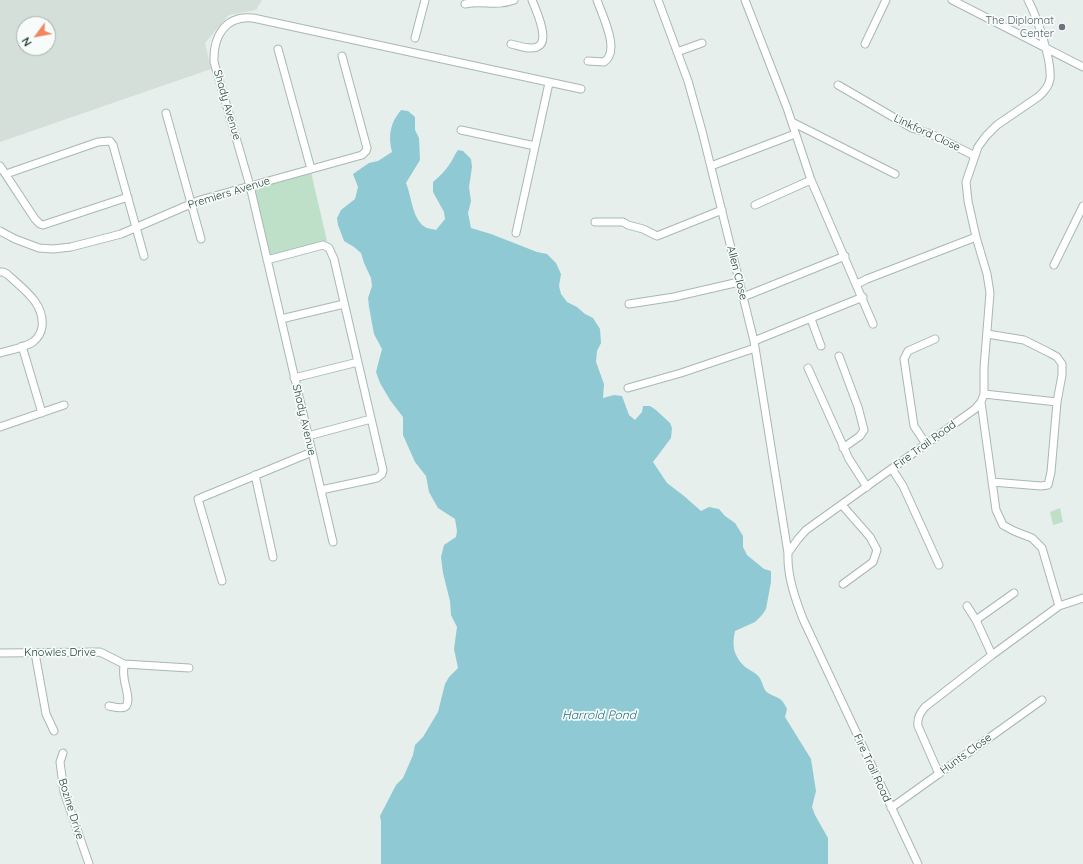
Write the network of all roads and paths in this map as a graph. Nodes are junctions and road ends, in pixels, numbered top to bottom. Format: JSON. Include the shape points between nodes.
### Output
{"nodes":[{"id":1,"x":425,"y":0,"type":"edge"},
{"id":2,"x":514,"y":0,"type":"edge"},
{"id":3,"x":532,"y":0,"type":"edge"},
{"id":4,"x":597,"y":0,"type":"edge"},
{"id":5,"x":658,"y":0,"type":"edge"},
{"id":6,"x":745,"y":0,"type":"edge"},
{"id":7,"x":886,"y":0,"type":"edge"},
{"id":8,"x":952,"y":0,"type":"edge"},
{"id":9,"x":1028,"y":0,"type":"edge"},
{"id":10,"x":465,"y":4,"type":"dead end"},
{"id":11,"x":415,"y":38,"type":"dead end"},
{"id":12,"x":702,"y":43,"type":"dead end"},
{"id":13,"x":512,"y":44,"type":"dead end"},
{"id":14,"x":865,"y":44,"type":"dead end"},
{"id":15,"x":1045,"y":47,"type":"junction"},
{"id":16,"x":278,"y":49,"type":"dead end"},
{"id":17,"x":677,"y":52,"type":"junction"},
{"id":18,"x":342,"y":56,"type":"dead end"},
{"id":19,"x":588,"y":61,"type":"dead end"},
{"id":20,"x":1083,"y":67,"type":"edge"},
{"id":21,"x":549,"y":83,"type":"junction"},
{"id":22,"x":838,"y":85,"type":"dead end"},
{"id":23,"x":581,"y":89,"type":"dead end"},
{"id":24,"x":166,"y":113,"type":"dead end"},
{"id":25,"x":792,"y":122,"type":"junction"},
{"id":26,"x":461,"y":130,"type":"dead end"},
{"id":27,"x":795,"y":134,"type":"junction"},
{"id":28,"x":535,"y":146,"type":"junction"},
{"id":29,"x":975,"y":156,"type":"junction"},
{"id":30,"x":0,"y":166,"type":"edge"},
{"id":31,"x":711,"y":166,"type":"junction"},
{"id":32,"x":310,"y":169,"type":"junction"},
{"id":33,"x":6,"y":174,"type":"junction"},
{"id":34,"x":896,"y":174,"type":"dead end"},
{"id":35,"x":811,"y":180,"type":"junction"},
{"id":36,"x":250,"y":186,"type":"junction"},
{"id":37,"x":128,"y":197,"type":"junction"},
{"id":38,"x":191,"y":203,"type":"junction"},
{"id":39,"x":755,"y":205,"type":"dead end"},
{"id":40,"x":1083,"y":206,"type":"edge"},
{"id":41,"x":722,"y":210,"type":"junction"},
{"id":42,"x":595,"y":222,"type":"dead end"},
{"id":43,"x":136,"y":227,"type":"junction"},
{"id":44,"x":0,"y":231,"type":"edge"},
{"id":45,"x":516,"y":233,"type":"dead end"},
{"id":46,"x":976,"y":237,"type":"junction"},
{"id":47,"x":201,"y":239,"type":"dead end"},
{"id":48,"x":144,"y":256,"type":"dead end"},
{"id":49,"x":845,"y":256,"type":"junction"},
{"id":50,"x":267,"y":260,"type":"junction"},
{"id":51,"x":1054,"y":265,"type":"dead end"},
{"id":52,"x":0,"y":272,"type":"edge"},
{"id":53,"x":739,"y":282,"type":"junction"},
{"id":54,"x":857,"y":284,"type":"junction"},
{"id":55,"x":863,"y":297,"type":"junction"},
{"id":56,"x":743,"y":298,"type":"junction"},
{"id":57,"x":344,"y":304,"type":"junction"},
{"id":58,"x":629,"y":304,"type":"dead end"},
{"id":59,"x":811,"y":319,"type":"junction"},
{"id":60,"x":281,"y":320,"type":"junction"},
{"id":61,"x":873,"y":324,"type":"dead end"},
{"id":62,"x":987,"y":334,"type":"junction"},
{"id":63,"x":935,"y":339,"type":"dead end"},
{"id":64,"x":754,"y":341,"type":"junction"},
{"id":65,"x":22,"y":346,"type":"junction"},
{"id":66,"x":821,"y":346,"type":"dead end"},
{"id":67,"x":755,"y":348,"type":"junction"},
{"id":68,"x":0,"y":353,"type":"edge"},
{"id":69,"x":838,"y":356,"type":"dead end"},
{"id":70,"x":358,"y":362,"type":"junction"},
{"id":71,"x":808,"y":368,"type":"dead end"},
{"id":72,"x":294,"y":378,"type":"junction"},
{"id":73,"x":628,"y":388,"type":"dead end"},
{"id":74,"x":984,"y":394,"type":"junction"},
{"id":75,"x":981,"y":402,"type":"junction"},
{"id":76,"x":1057,"y":402,"type":"junction"},
{"id":77,"x":64,"y":406,"type":"dead end"},
{"id":78,"x":42,"y":413,"type":"junction"},
{"id":79,"x":371,"y":419,"type":"junction"},
{"id":80,"x":0,"y":427,"type":"edge"},
{"id":81,"x":308,"y":436,"type":"junction"},
{"id":82,"x":926,"y":444,"type":"junction"},
{"id":83,"x":844,"y":448,"type":"junction"},
{"id":84,"x":312,"y":452,"type":"junction"},
{"id":85,"x":892,"y":469,"type":"junction"},
{"id":86,"x":255,"y":475,"type":"junction"},
{"id":87,"x":992,"y":482,"type":"junction"},
{"id":88,"x":867,"y":487,"type":"junction"},
{"id":89,"x":321,"y":490,"type":"junction"},
{"id":90,"x":842,"y":505,"type":"junction"},
{"id":91,"x":333,"y":542,"type":"dead end"},
{"id":92,"x":788,"y":553,"type":"junction"},
{"id":93,"x":273,"y":557,"type":"dead end"},
{"id":94,"x":939,"y":565,"type":"dead end"},
{"id":95,"x":222,"y":581,"type":"dead end"},
{"id":96,"x":843,"y":584,"type":"dead end"},
{"id":97,"x":1014,"y":593,"type":"dead end"},
{"id":98,"x":1083,"y":598,"type":"edge"},
{"id":99,"x":967,"y":606,"type":"dead end"},
{"id":100,"x":1059,"y":606,"type":"junction"},
{"id":101,"x":976,"y":620,"type":"junction"},
{"id":102,"x":0,"y":653,"type":"edge"},
{"id":103,"x":35,"y":653,"type":"junction"},
{"id":104,"x":992,"y":655,"type":"junction"},
{"id":105,"x":124,"y":664,"type":"junction"},
{"id":106,"x":189,"y":668,"type":"dead end"},
{"id":107,"x":1042,"y":700,"type":"dead end"},
{"id":108,"x":109,"y":706,"type":"dead end"},
{"id":109,"x":54,"y":731,"type":"dead end"},
{"id":110,"x":63,"y":753,"type":"dead end"},
{"id":111,"x":939,"y":774,"type":"junction"},
{"id":112,"x":891,"y":808,"type":"junction"},
{"id":113,"x":89,"y":864,"type":"edge"},
{"id":114,"x":918,"y":864,"type":"edge"}],
"edges":[{"from":1,"to":11,"type":"street"},
{"from":2,"to":10,"type":"street","via":[[498,4],[477,1]]},
{"from":3,"to":13,"type":"street","via":[[542,29],[541,45],[527,48]]},
{"from":4,"to":19,"type":"street","via":[[610,38],[611,50],[609,58],[604,62]]},
{"from":5,"to":17,"type":"street","name":"Allen Close"},
{"from":6,"to":25,"type":"street"},
{"from":7,"to":14,"type":"street"},
{"from":8,"to":15,"type":"street"},
{"from":9,"to":15,"type":"street","name":"Fire Trail Road"},
{"from":12,"to":17,"type":"street"},
{"from":15,"to":20,"type":"street"},
{"from":15,"to":29,"type":"street","name":"Fire Trail Road","via":[[1050,73],[1046,89],[993,128]]},
{"from":16,"to":32,"type":"street"},
{"from":17,"to":31,"type":"street","name":"Allen Close","via":[[688,81]]},
{"from":18,"to":32,"type":"street","name":"Premiers Avenue","via":[[367,150],[355,157]]},
{"from":21,"to":23,"type":"street","name":"Shady Avenue"},
{"from":21,"to":28,"type":"street"},
{"from":21,"to":36,"type":"street","name":"Shady Avenue","via":[[252,18],[238,18],[227,24],[220,33],[214,50],[214,62]]},
{"from":22,"to":29,"type":"street","name":"Linkford Close","via":[[912,128],[931,134]]},
{"from":24,"to":38,"type":"street"},
{"from":25,"to":27,"type":"street"},
{"from":25,"to":34,"type":"street"},
{"from":26,"to":28,"type":"street"},
{"from":27,"to":31,"type":"street"},
{"from":27,"to":35,"type":"street"},
{"from":28,"to":45,"type":"street"},
{"from":29,"to":46,"type":"street","name":"Fire Trail Road","via":[[966,188]]},
{"from":30,"to":33,"type":"street"},
{"from":31,"to":41,"type":"street","name":"Allen Close"},
{"from":32,"to":36,"type":"street","name":"Premiers Avenue"},
{"from":33,"to":37,"type":"street","via":[[35,219],[43,225]]},
{"from":33,"to":37,"type":"street","via":[[107,140],[113,145]]},
{"from":35,"to":39,"type":"street"},
{"from":35,"to":49,"type":"street"},
{"from":36,"to":38,"type":"street","name":"Premiers Avenue"},
{"from":36,"to":50,"type":"street","name":"Shady Avenue"},
{"from":37,"to":43,"type":"street"},
{"from":38,"to":43,"type":"street","name":"Premiers Avenue"},
{"from":38,"to":47,"type":"street"},
{"from":40,"to":51,"type":"street"},
{"from":41,"to":42,"type":"street","via":[[657,236],[623,222]]},
{"from":41,"to":53,"type":"street","name":"Allen Close"},
{"from":43,"to":44,"type":"street","name":"Premiers Avenue","via":[[95,242],[53,249],[31,246]]},
{"from":43,"to":48,"type":"street"},
{"from":46,"to":54,"type":"street"},
{"from":46,"to":62,"type":"street","name":"Fire Trail Road","via":[[989,284]]},
{"from":49,"to":54,"type":"street"},
{"from":49,"to":56,"type":"street"},
{"from":50,"to":57,"type":"street","via":[[327,246],[334,259]]},
{"from":50,"to":60,"type":"street","name":"Shady Avenue"},
{"from":52,"to":65,"type":"street","via":[[7,274],[30,296],[41,313],[42,325],[39,335],[33,342]]},
{"from":53,"to":56,"type":"street","name":"Allen Close"},
{"from":53,"to":58,"type":"street"},
{"from":54,"to":55,"type":"street"},
{"from":55,"to":59,"type":"street"},
{"from":55,"to":61,"type":"street"},
{"from":56,"to":64,"type":"street","name":"Allen Close"},
{"from":57,"to":60,"type":"street"},
{"from":57,"to":70,"type":"street"},
{"from":59,"to":64,"type":"street"},
{"from":59,"to":66,"type":"street"},
{"from":60,"to":72,"type":"street","name":"Shady Avenue"},
{"from":62,"to":74,"type":"street","name":"Fire Trail Road"},
{"from":62,"to":76,"type":"street","via":[[1024,340],[1057,357],[1062,364]]},
{"from":63,"to":82,"type":"street","via":[[908,351],[904,359],[914,426]]},
{"from":64,"to":67,"type":"street","name":"Allen Close"},
{"from":65,"to":68,"type":"street"},
{"from":65,"to":78,"type":"street"},
{"from":67,"to":73,"type":"street"},
{"from":67,"to":92,"type":"street","name":"Allen Close"},
{"from":69,"to":83,"type":"street","via":[[864,430]]},
{"from":70,"to":72,"type":"street"},
{"from":70,"to":79,"type":"street"},
{"from":71,"to":83,"type":"street"},
{"from":72,"to":81,"type":"street","name":"Shady Avenue"},
{"from":74,"to":75,"type":"street","name":"Fire Trail Road"},
{"from":74,"to":76,"type":"street"},
{"from":75,"to":82,"type":"street","name":"Fire Trail Road"},
{"from":75,"to":87,"type":"street"},
{"from":76,"to":87,"type":"street","via":[[1048,485]]},
{"from":77,"to":78,"type":"street"},
{"from":78,"to":80,"type":"street"},
{"from":79,"to":81,"type":"street"},
{"from":79,"to":89,"type":"street","via":[[382,474],[377,478]]},
{"from":81,"to":84,"type":"street","name":"Shady Avenue"},
{"from":82,"to":85,"type":"street","name":"Fire Trail Road"},
{"from":83,"to":88,"type":"street"},
{"from":84,"to":86,"type":"street"},
{"from":84,"to":89,"type":"street","name":"Shady Avenue"},
{"from":85,"to":88,"type":"street","name":"Fire Trail Road"},
{"from":85,"to":94,"type":"street","via":[[903,486]]},
{"from":86,"to":93,"type":"street"},
{"from":86,"to":95,"type":"street","via":[[198,499]]},
{"from":87,"to":100,"type":"street","via":[[996,510],[1002,524],[1032,538],[1042,548]]},
{"from":88,"to":90,"type":"street","name":"Fire Trail Road"},
{"from":89,"to":91,"type":"street","name":"Shady Avenue"},
{"from":90,"to":92,"type":"street","name":"Fire Trail Road","via":[[806,530]]},
{"from":90,"to":96,"type":"street","via":[[870,537],[877,550],[873,562]]},
{"from":92,"to":112,"type":"street","name":"Fire Trail Road","via":[[794,596],[803,619]]},
{"from":97,"to":101,"type":"street"},
{"from":98,"to":100,"type":"street"},
{"from":99,"to":101,"type":"street"},
{"from":100,"to":104,"type":"street"},
{"from":101,"to":104,"type":"street"},
{"from":102,"to":103,"type":"street","name":"Knowles Drive"},
{"from":103,"to":105,"type":"street","name":"Knowles Drive","via":[[100,652]]},
{"from":103,"to":109,"type":"street","via":[[46,714]]},
{"from":104,"to":111,"type":"street","via":[[920,713],[918,726]]},
{"from":105,"to":106,"type":"street","name":"Knowles Drive"},
{"from":105,"to":108,"type":"street","via":[[127,705],[121,708]]},
{"from":107,"to":111,"type":"street","name":"Hunts Close"},
{"from":110,"to":113,"type":"street","name":"Bozine Drive","via":[[60,762],[64,792]]},
{"from":111,"to":112,"type":"street","name":"Hunts Close"},
{"from":112,"to":114,"type":"street","name":"Fire Trail Road"}]}
